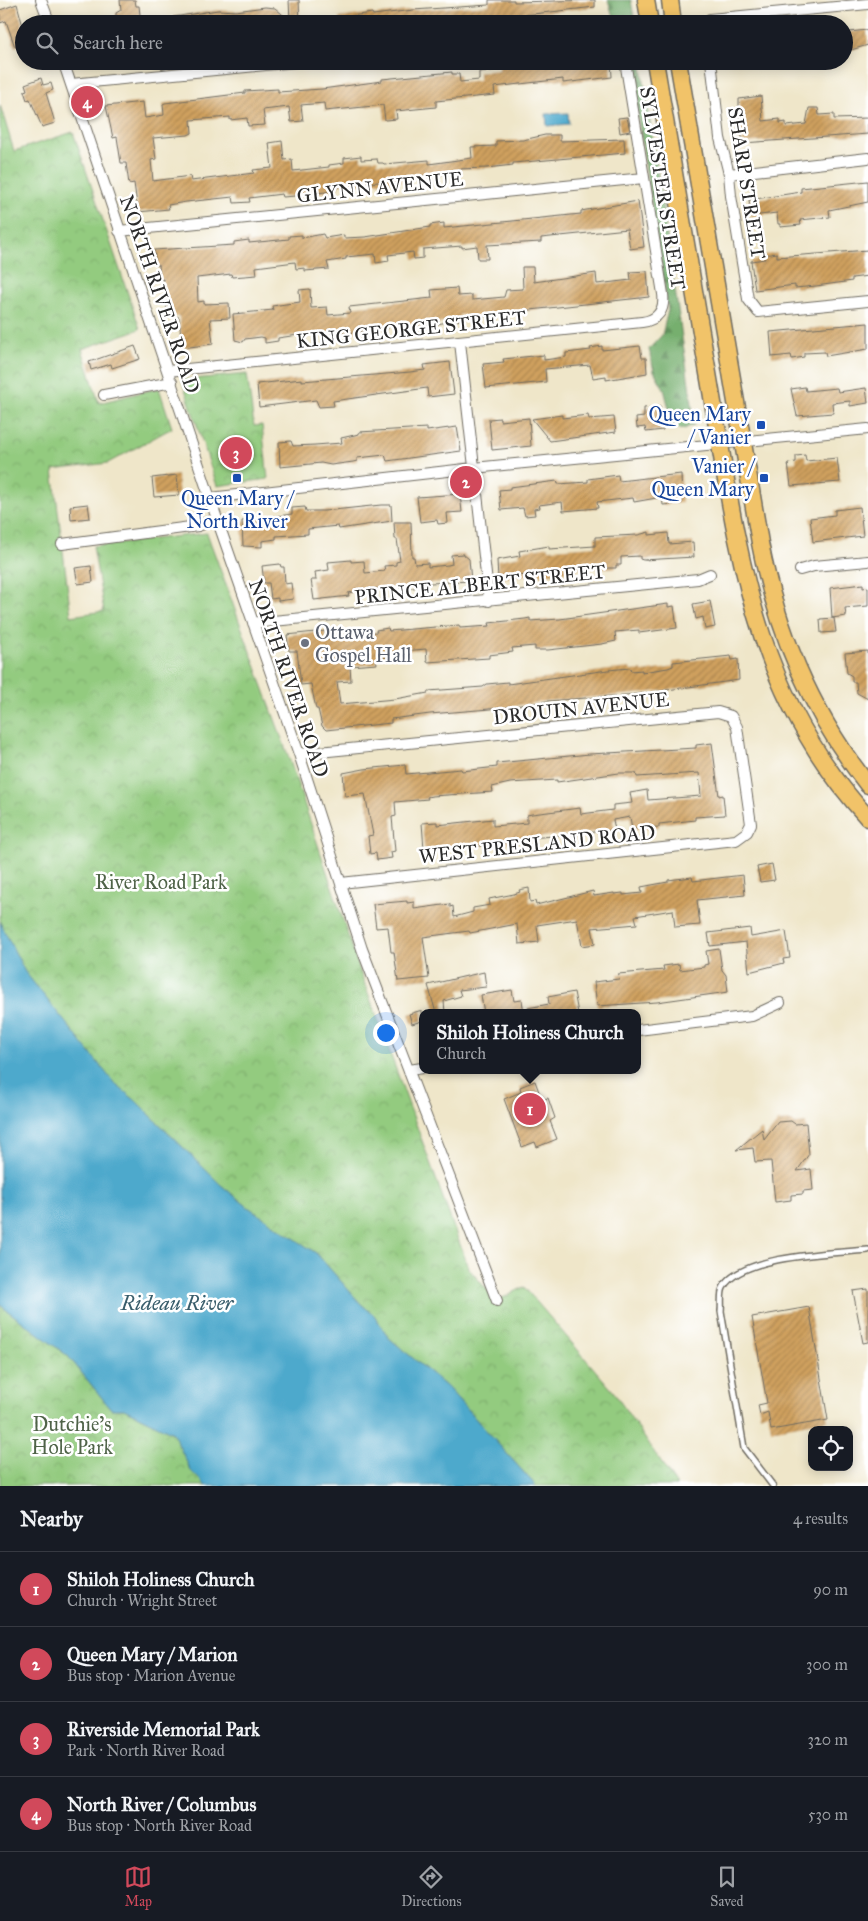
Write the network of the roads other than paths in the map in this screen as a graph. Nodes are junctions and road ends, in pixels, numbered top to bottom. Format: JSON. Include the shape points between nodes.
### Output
{"nodes":[{"id":1,"x":41,"y":0,"type":"edge"},
{"id":2,"x":646,"y":0,"type":"edge"},
{"id":3,"x":670,"y":0,"type":"edge"},
{"id":4,"x":868,"y":4,"type":"edge"},
{"id":5,"x":47,"y":15,"type":"edge"},
{"id":6,"x":648,"y":15,"type":"edge"},
{"id":7,"x":671,"y":15,"type":"edge"},
{"id":8,"x":764,"y":15,"type":"edge"},
{"id":9,"x":66,"y":70,"type":"edge"},
{"id":10,"x":215,"y":70,"type":"edge"},
{"id":11,"x":626,"y":70,"type":"edge"},
{"id":12,"x":657,"y":70,"type":"edge"},
{"id":13,"x":680,"y":70,"type":"edge"},
{"id":14,"x":712,"y":70,"type":"edge"},
{"id":15,"x":71,"y":84,"type":"junction"},
{"id":16,"x":868,"y":158,"type":"edge"},
{"id":17,"x":729,"y":174,"type":"junction"},
{"id":18,"x":644,"y":178,"type":"junction"},
{"id":19,"x":119,"y":231,"type":"junction"},
{"id":20,"x":868,"y":301,"type":"edge"},
{"id":21,"x":656,"y":318,"type":"joint"},
{"id":22,"x":460,"y":342,"type":"junction"},
{"id":23,"x":170,"y":377,"type":"junction"},
{"id":24,"x":104,"y":395,"type":"dead end"},
{"id":25,"x":868,"y":428,"type":"edge"},
{"id":26,"x":742,"y":442,"type":"junction"},
{"id":27,"x":720,"y":443,"type":"junction"},
{"id":28,"x":474,"y":468,"type":"junction"},
{"id":29,"x":210,"y":498,"type":"junction"},
{"id":30,"x":217,"y":519,"type":"junction"},
{"id":31,"x":62,"y":544,"type":"dead end"},
{"id":32,"x":868,"y":561,"type":"edge"},
{"id":33,"x":800,"y":570,"type":"dead end"},
{"id":34,"x":710,"y":574,"type":"dead end"},
{"id":35,"x":489,"y":601,"type":"junction"},
{"id":36,"x":253,"y":623,"type":"junction"},
{"id":37,"x":299,"y":754,"type":"junction"},
{"id":38,"x":868,"y":785,"type":"edge"},
{"id":39,"x":868,"y":818,"type":"edge"},
{"id":40,"x":736,"y":840,"type":"joint"},
{"id":41,"x":341,"y":883,"type":"junction"},
{"id":42,"x":780,"y":1002,"type":"dead end"},
{"id":43,"x":641,"y":1030,"type":"edge"},
{"id":44,"x":419,"y":1068,"type":"edge"},
{"id":45,"x":409,"y":1070,"type":"junction"},
{"id":46,"x":868,"y":1250,"type":"edge"},
{"id":47,"x":497,"y":1301,"type":"dead end"},
{"id":48,"x":773,"y":1486,"type":"edge"}],
"edges":[{"from":1,"to":5,"type":"street"},
{"from":2,"to":6,"type":"main road"},
{"from":3,"to":7,"type":"main road"},
{"from":4,"to":8,"type":"street"},
{"from":9,"to":15,"type":"street","name":"NORTH RIVER ROAD"},
{"from":10,"to":15,"type":"street"},
{"from":11,"to":18,"type":"street","name":"SYLVESTER STREET"},
{"from":12,"to":27,"type":"main road"},
{"from":13,"to":26,"type":"main road"},
{"from":14,"to":17,"type":"street","name":"SHARP STREET","via":[[720,138]]},
{"from":15,"to":19,"type":"street","name":"NORTH RIVER ROAD"},
{"from":16,"to":17,"type":"street"},
{"from":17,"to":20,"type":"street","name":"SHARP STREET","via":[[748,298],[758,312]]},
{"from":18,"to":19,"type":"street","name":"GLYNN AVENUE"},
{"from":18,"to":21,"type":"street","name":"SYLVESTER STREET","via":[[664,299]]},
{"from":19,"to":23,"type":"street","name":"NORTH RIVER ROAD"},
{"from":21,"to":22,"type":"street","name":"KING GEORGE STREET"},
{"from":22,"to":23,"type":"street","name":"KING GEORGE STREET"},
{"from":22,"to":28,"type":"street"},
{"from":23,"to":24,"type":"street","name":"KING GEORGE STREET"},
{"from":23,"to":29,"type":"street","name":"NORTH RIVER ROAD"},
{"from":25,"to":26,"type":"street"},
{"from":26,"to":27,"type":"street"},
{"from":26,"to":38,"type":"main road","via":[[766,578],[784,634],[814,703]]},
{"from":27,"to":28,"type":"street"},
{"from":27,"to":39,"type":"main road","via":[[732,519],[751,603],[781,687],[818,755]]},
{"from":28,"to":29,"type":"street"},
{"from":28,"to":35,"type":"street"},
{"from":29,"to":30,"type":"street","name":"NORTH RIVER ROAD"},
{"from":30,"to":31,"type":"street","via":[[198,526]]},
{"from":30,"to":36,"type":"street","name":"NORTH RIVER ROAD"},
{"from":32,"to":33,"type":"street"},
{"from":34,"to":35,"type":"street","name":"PRINCE ALBERT STREET","via":[[698,579]]},
{"from":35,"to":36,"type":"street","name":"PRINCE ALBERT STREET"},
{"from":36,"to":37,"type":"street","name":"NORTH RIVER ROAD"},
{"from":37,"to":40,"type":"street","name":"DROUIN AVENUE","via":[[724,712],[732,716],[737,727],[751,815],[749,831]]},
{"from":37,"to":41,"type":"street","name":"NORTH RIVER ROAD"},
{"from":40,"to":41,"type":"street","name":"WEST PRESLAND ROAD"},
{"from":41,"to":45,"type":"street","name":"NORTH RIVER ROAD","via":[[362,949]]},
{"from":42,"to":43,"type":"street","via":[[752,1016]]},
{"from":44,"to":45,"type":"street"},
{"from":45,"to":47,"type":"street","name":"NORTH RIVER ROAD"},
{"from":46,"to":48,"type":"lane","via":[[776,1260],[737,1272],[722,1289],[721,1311],[744,1448]]}]}
